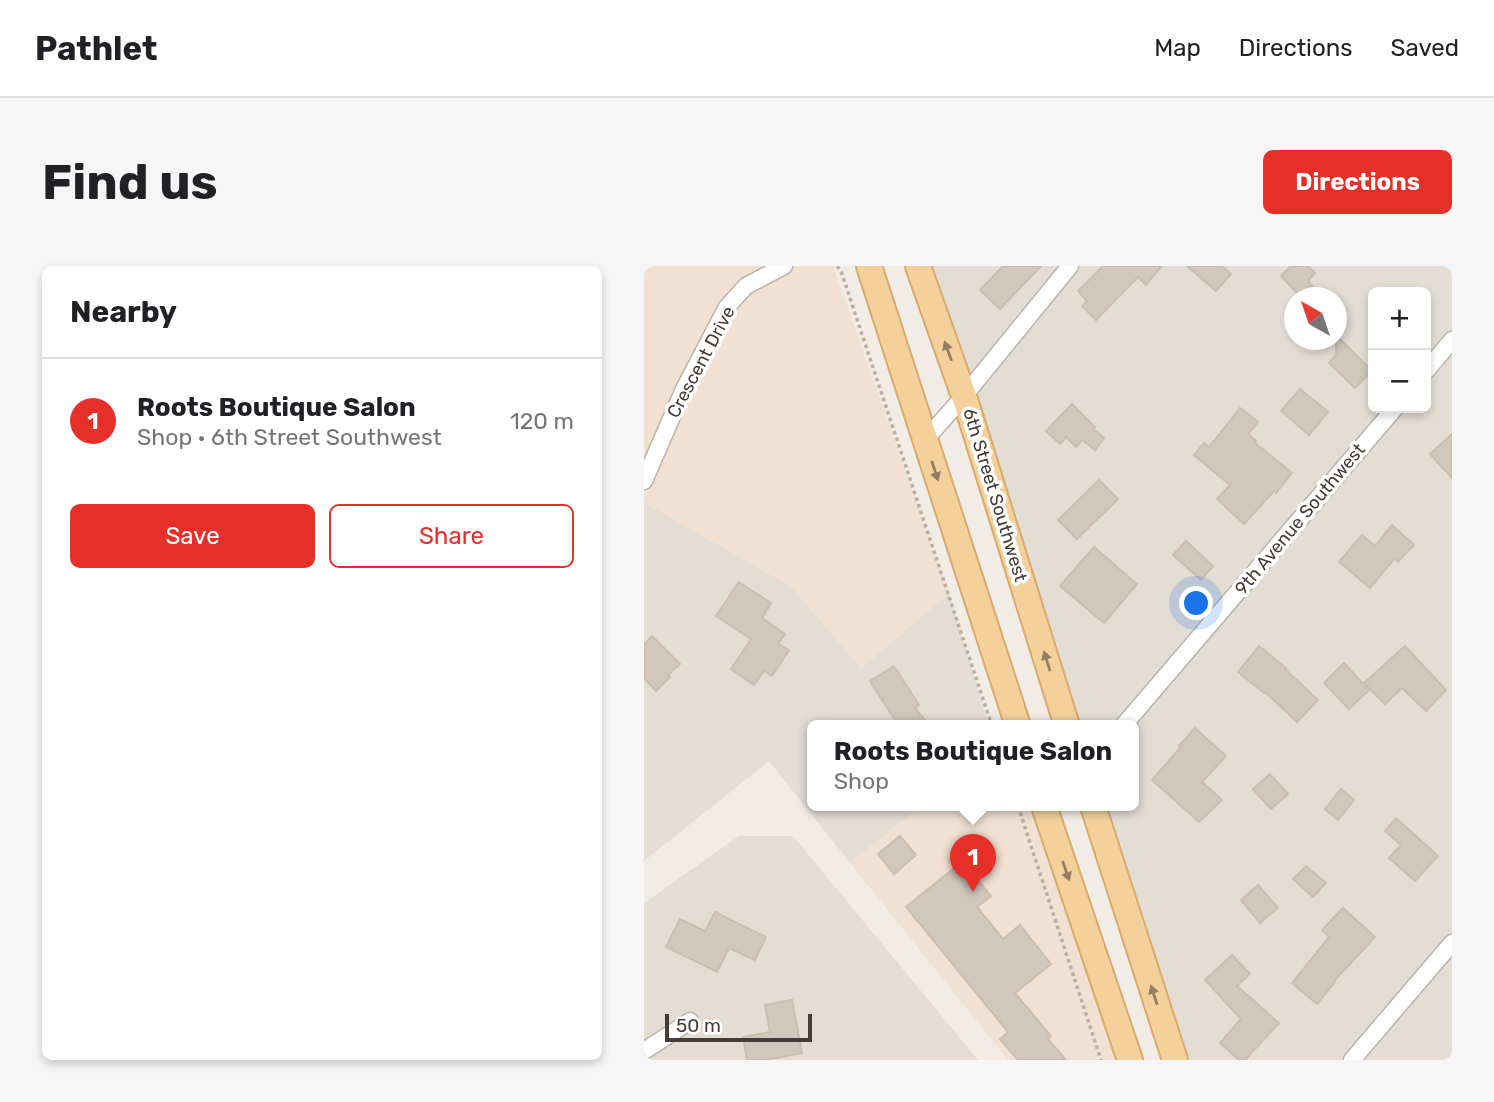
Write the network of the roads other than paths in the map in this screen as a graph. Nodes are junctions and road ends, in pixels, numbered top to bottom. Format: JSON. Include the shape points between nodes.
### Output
{"nodes":[{"id":1,"x":784,"y":266,"type":"edge"},
{"id":2,"x":869,"y":266,"type":"edge"},
{"id":3,"x":918,"y":266,"type":"edge"},
{"id":4,"x":1070,"y":266,"type":"edge"},
{"id":5,"x":1452,"y":340,"type":"edge"},
{"id":6,"x":1431,"y":365,"type":"edge"},
{"id":7,"x":964,"y":396,"type":"junction"},
{"id":8,"x":1391,"y":413,"type":"edge"},
{"id":9,"x":925,"y":440,"type":"junction"},
{"id":10,"x":644,"y":481,"type":"edge"},
{"id":11,"x":1016,"y":720,"type":"edge"},
{"id":12,"x":1066,"y":720,"type":"edge"},
{"id":13,"x":1128,"y":720,"type":"edge"},
{"id":14,"x":1049,"y":811,"type":"edge"},
{"id":15,"x":1095,"y":811,"type":"edge"},
{"id":16,"x":1452,"y":943,"type":"edge"},
{"id":17,"x":690,"y":1021,"type":"dead end"},
{"id":18,"x":644,"y":1051,"type":"edge"},
{"id":19,"x":1130,"y":1060,"type":"edge"},
{"id":20,"x":1175,"y":1060,"type":"edge"},
{"id":21,"x":1352,"y":1060,"type":"edge"}],
"edges":[{"from":1,"to":10,"type":"street","name":"Crescent Drive","via":[[747,286],[727,307],[684,388]]},
{"from":2,"to":9,"type":"main road"},
{"from":7,"to":3,"type":"main road","name":"6th Street Southwest","one_way":true},
{"from":4,"to":7,"type":"street"},
{"from":5,"to":6,"type":"street"},
{"from":7,"to":9,"type":"street"},
{"from":12,"to":7,"type":"main road","name":"6th Street Southwest","one_way":true},
{"from":8,"to":13,"type":"street","name":"9th Avenue Southwest"},
{"from":9,"to":11,"type":"main road","one_way":true},
{"from":14,"to":19,"type":"main road","one_way":true},
{"from":20,"to":15,"type":"main road","one_way":true},
{"from":16,"to":21,"type":"street"},
{"from":17,"to":18,"type":"street"}]}
